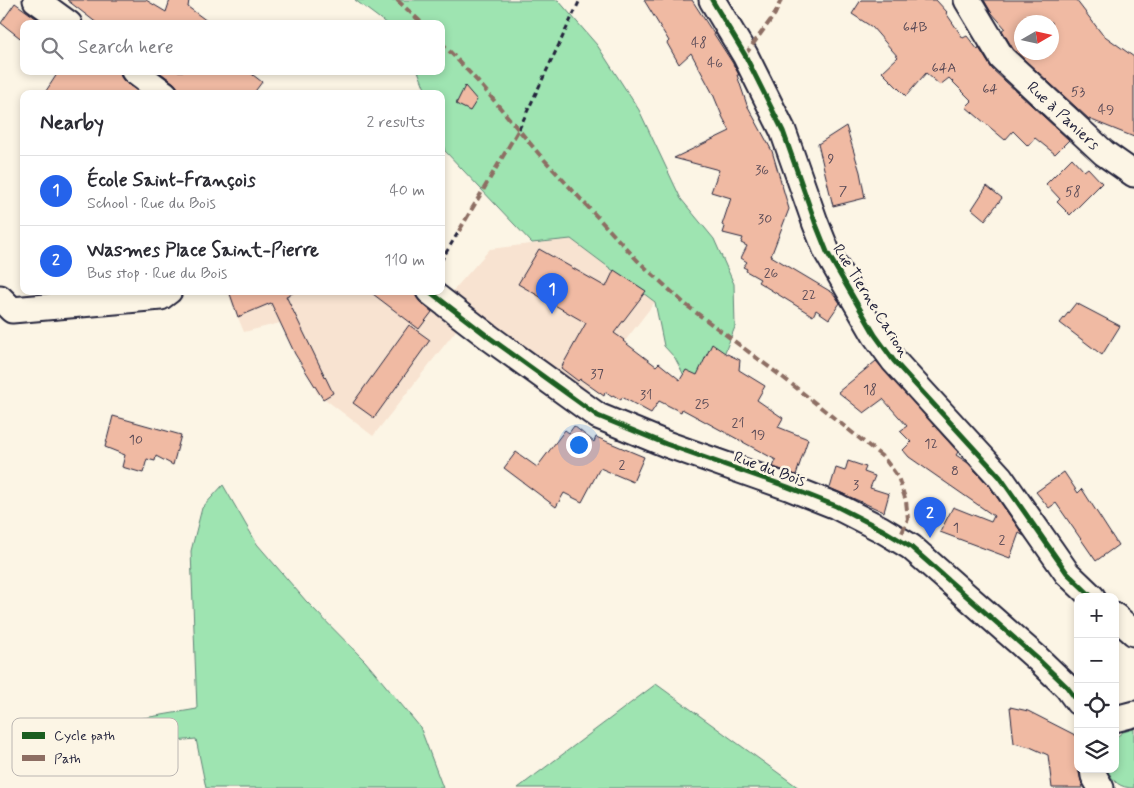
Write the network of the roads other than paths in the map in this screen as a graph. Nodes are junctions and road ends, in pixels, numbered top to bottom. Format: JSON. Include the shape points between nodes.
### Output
{"nodes":[{"id":1,"x":36,"y":0,"type":"edge"},
{"id":2,"x":712,"y":0,"type":"edge"},
{"id":3,"x":967,"y":0,"type":"edge"},
{"id":4,"x":64,"y":20,"type":"edge"},
{"id":5,"x":139,"y":75,"type":"edge"},
{"id":6,"x":159,"y":90,"type":"edge"},
{"id":7,"x":1134,"y":174,"type":"edge"},
{"id":8,"x":163,"y":295,"type":"edge"},
{"id":9,"x":434,"y":295,"type":"edge"},
{"id":10,"x":0,"y":298,"type":"edge"},
{"id":11,"x":1088,"y":593,"type":"edge"},
{"id":12,"x":1119,"y":620,"type":"edge"},
{"id":13,"x":1134,"y":633,"type":"edge"},
{"id":14,"x":1074,"y":697,"type":"edge"},
{"id":15,"x":1134,"y":714,"type":"edge"},
{"id":16,"x":1119,"y":717,"type":"edge"},
{"id":17,"x":1094,"y":773,"type":"edge"},
{"id":18,"x":1101,"y":788,"type":"edge"}],
"edges":[{"from":1,"to":4,"type":"street"},
{"from":2,"to":11,"type":"street","name":"Rue Tierne Carion","via":[[745,55],[783,131],[827,252],[875,335],[894,361],[1000,477],[1067,573]]},
{"from":3,"to":7,"type":"street","name":"Rue à Paniers","via":[[1002,58],[1104,152]]},
{"from":5,"to":6,"type":"street"},
{"from":8,"to":10,"type":"street","via":[[12,310]]},
{"from":9,"to":14,"type":"street","name":"Rue du Bois","via":[[598,416],[836,506],[910,547],[1038,659]]},
{"from":12,"to":13,"type":"street"},
{"from":15,"to":16,"type":"street"},
{"from":17,"to":18,"type":"street"}]}
